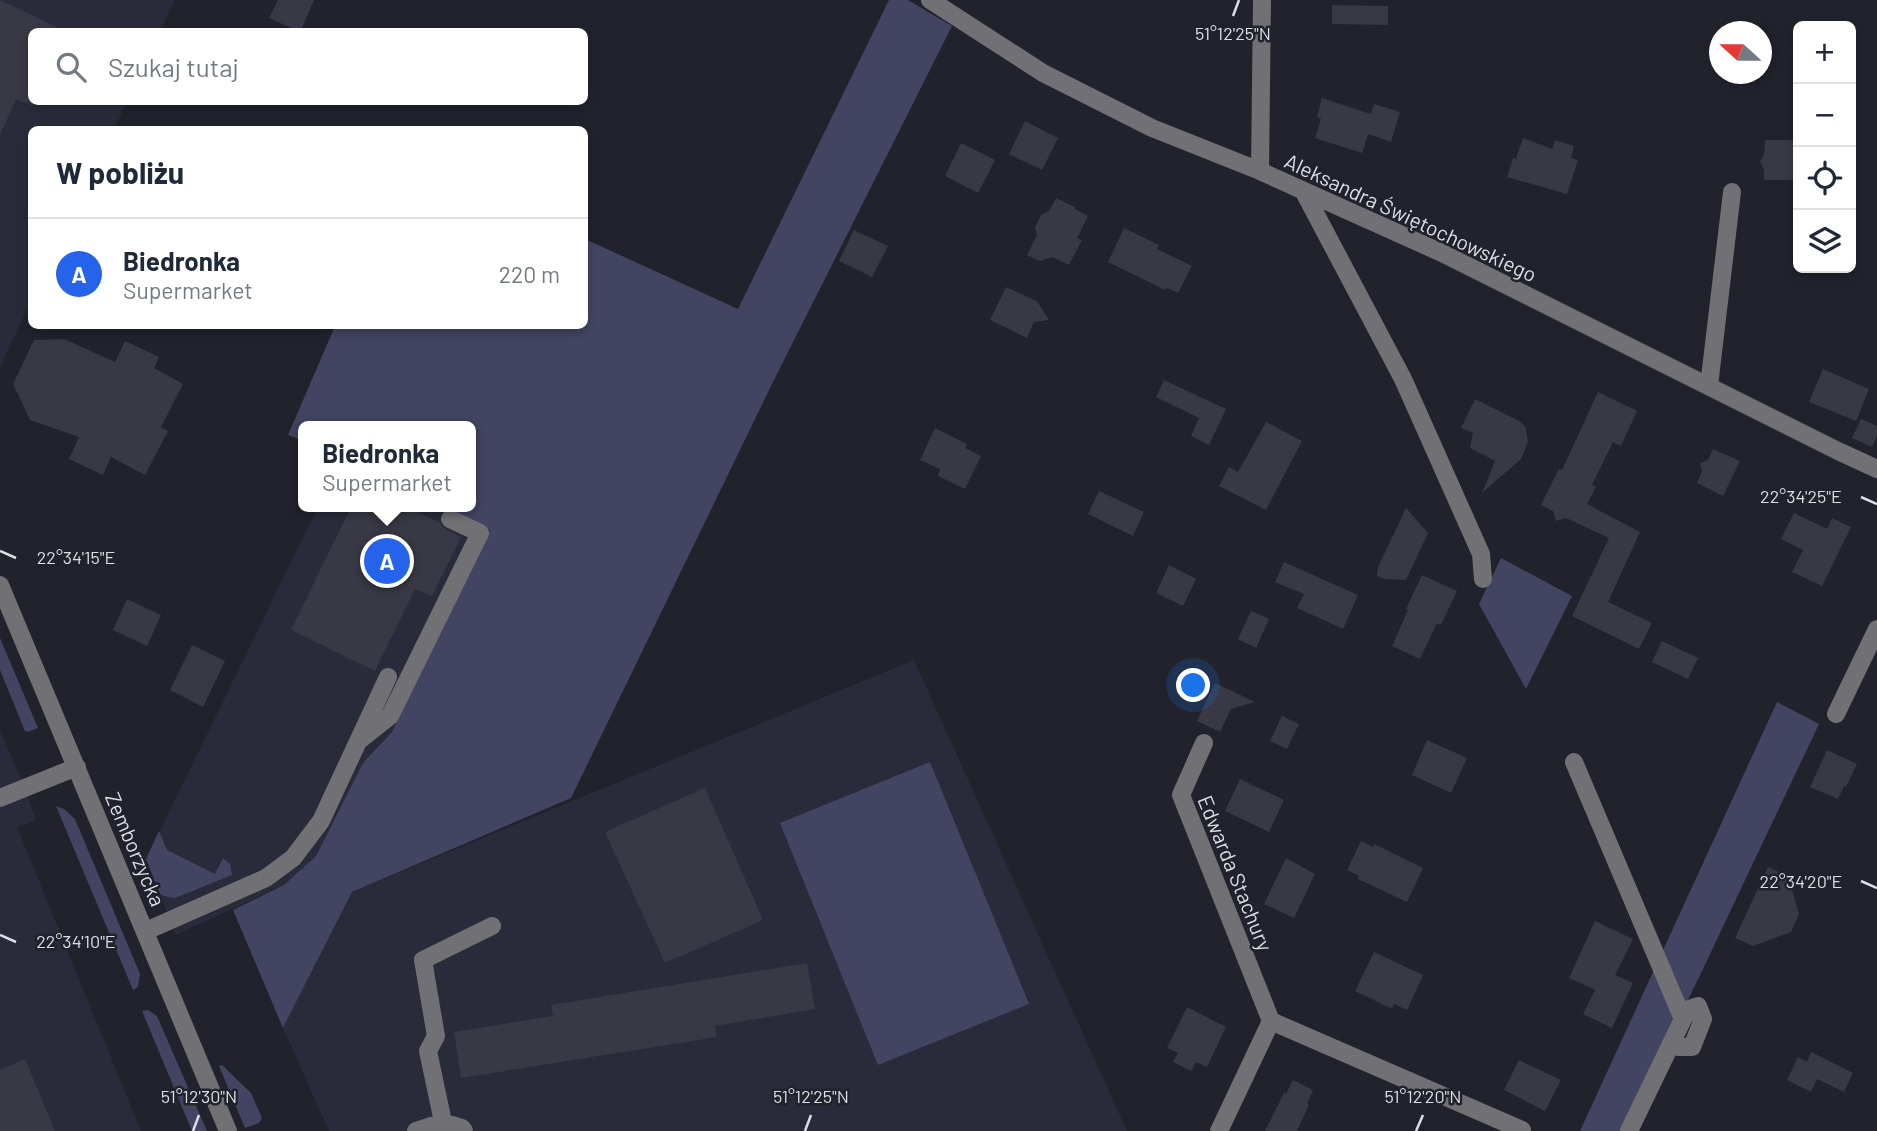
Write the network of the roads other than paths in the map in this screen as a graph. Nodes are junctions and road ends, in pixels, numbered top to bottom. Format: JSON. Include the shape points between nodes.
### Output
{"nodes":[{"id":1,"x":930,"y":0,"type":"edge"},
{"id":2,"x":1262,"y":0,"type":"edge"},
{"id":3,"x":1260,"y":171,"type":"junction"},
{"id":4,"x":1304,"y":192,"type":"junction"},
{"id":5,"x":1732,"y":192,"type":"dead end"},
{"id":6,"x":1709,"y":386,"type":"junction"},
{"id":7,"x":1877,"y":469,"type":"edge"},
{"id":8,"x":450,"y":519,"type":"dead end"},
{"id":9,"x":1483,"y":579,"type":"dead end"},
{"id":10,"x":0,"y":585,"type":"edge"},
{"id":11,"x":1877,"y":629,"type":"edge"},
{"id":12,"x":388,"y":677,"type":"dead end"},
{"id":13,"x":1836,"y":714,"type":"dead end"},
{"id":14,"x":358,"y":741,"type":"junction"},
{"id":15,"x":1204,"y":743,"type":"dead end"},
{"id":16,"x":1574,"y":762,"type":"dead end"},
{"id":17,"x":77,"y":767,"type":"junction"},
{"id":18,"x":0,"y":798,"type":"edge"},
{"id":19,"x":492,"y":926,"type":"dead end"},
{"id":20,"x":146,"y":931,"type":"junction"},
{"id":21,"x":1271,"y":1021,"type":"junction"},
{"id":22,"x":443,"y":1122,"type":"junction"},
{"id":23,"x":1522,"y":1130,"type":"edge"},
{"id":24,"x":228,"y":1131,"type":"edge"},
{"id":25,"x":416,"y":1131,"type":"edge"},
{"id":26,"x":464,"y":1131,"type":"edge"},
{"id":27,"x":1219,"y":1131,"type":"edge"},
{"id":28,"x":1629,"y":1131,"type":"edge"}],
"edges":[{"from":1,"to":3,"type":"street","name":"Aleksandra Świętochowskiego","via":[[1043,73],[1152,128]]},
{"from":2,"to":3,"type":"street"},
{"from":3,"to":4,"type":"street","name":"Aleksandra Świętochowskiego"},
{"from":4,"to":6,"type":"street","name":"Aleksandra Świętochowskiego","via":[[1441,253]]},
{"from":4,"to":9,"type":"street","via":[[1403,379],[1481,554]]},
{"from":5,"to":6,"type":"street"},
{"from":6,"to":7,"type":"street","name":"Aleksandra Świętochowskiego"},
{"from":8,"to":14,"type":"street","via":[[480,533],[390,716]]},
{"from":10,"to":17,"type":"street","name":"Zemborzycka"},
{"from":11,"to":13,"type":"street"},
{"from":12,"to":14,"type":"street"},
{"from":14,"to":20,"type":"street","via":[[321,821],[293,858],[266,878]]},
{"from":15,"to":21,"type":"street","name":"Edwarda Stachury","via":[[1181,795]]},
{"from":16,"to":28,"type":"street","via":[[1683,1019]]},
{"from":17,"to":18,"type":"street"},
{"from":17,"to":20,"type":"street","name":"Zemborzycka"},
{"from":19,"to":22,"type":"street","via":[[423,960],[436,1036],[428,1051]]},
{"from":20,"to":24,"type":"street","name":"Zemborzycka"},
{"from":21,"to":23,"type":"street"},
{"from":21,"to":27,"type":"street"},
{"from":22,"to":25,"type":"street"},
{"from":22,"to":26,"type":"street"}]}
